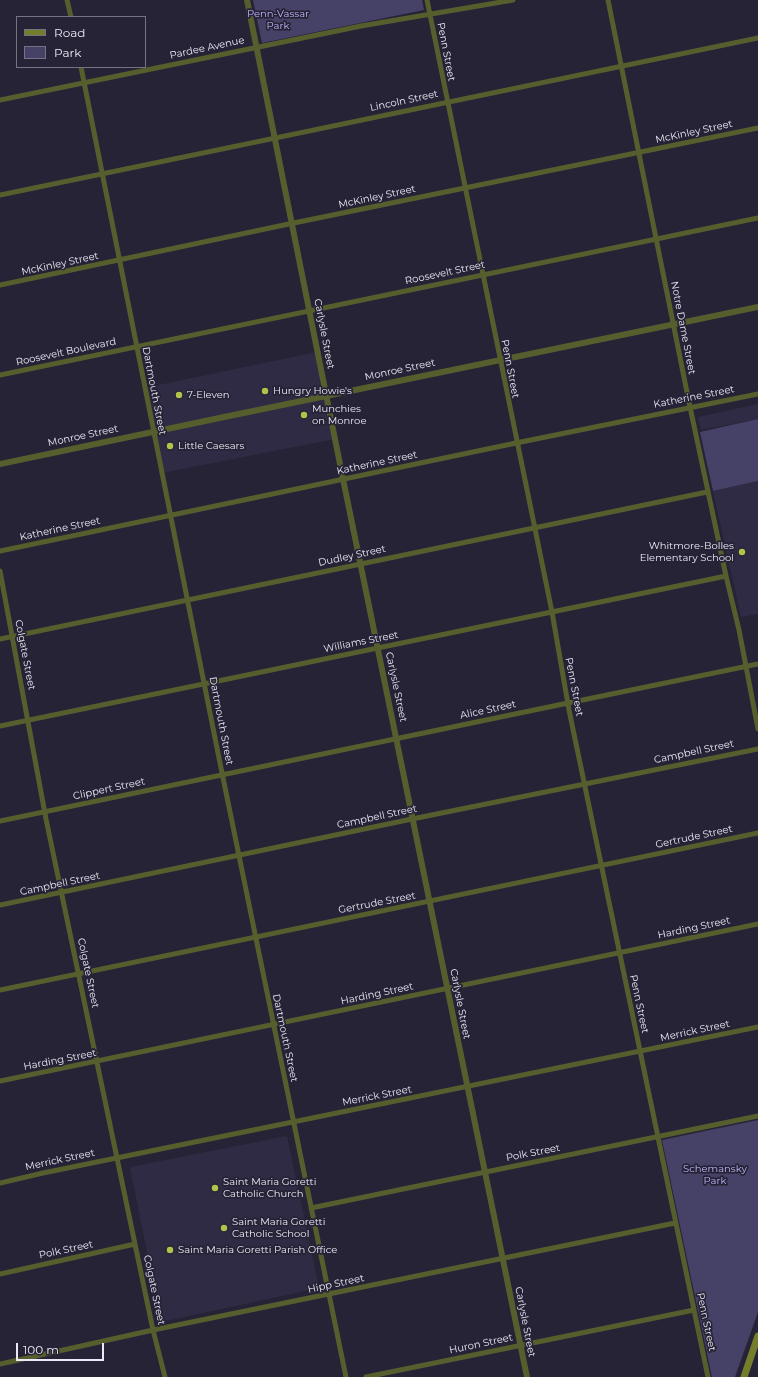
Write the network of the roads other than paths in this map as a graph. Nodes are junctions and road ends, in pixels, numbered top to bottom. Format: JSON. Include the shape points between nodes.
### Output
{"nodes":[{"id":1,"x":67,"y":0,"type":"edge"},
{"id":2,"x":247,"y":0,"type":"edge"},
{"id":3,"x":427,"y":0,"type":"edge"},
{"id":4,"x":513,"y":0,"type":"edge"},
{"id":5,"x":608,"y":0,"type":"edge"},
{"id":6,"x":430,"y":15,"type":"junction"},
{"id":7,"x":71,"y":16,"type":"edge"},
{"id":8,"x":758,"y":38,"type":"edge"},
{"id":9,"x":256,"y":47,"type":"junction"},
{"id":10,"x":622,"y":66,"type":"junction"},
{"id":11,"x":80,"y":68,"type":"edge"},
{"id":12,"x":84,"y":82,"type":"junction"},
{"id":13,"x":0,"y":100,"type":"edge"},
{"id":14,"x":447,"y":102,"type":"junction"},
{"id":15,"x":758,"y":128,"type":"edge"},
{"id":16,"x":274,"y":137,"type":"junction"},
{"id":17,"x":638,"y":152,"type":"junction"},
{"id":18,"x":101,"y":173,"type":"junction"},
{"id":19,"x":465,"y":188,"type":"junction"},
{"id":20,"x":0,"y":195,"type":"edge"},
{"id":21,"x":758,"y":218,"type":"edge"},
{"id":22,"x":292,"y":224,"type":"junction"},
{"id":23,"x":656,"y":239,"type":"junction"},
{"id":24,"x":120,"y":260,"type":"junction"},
{"id":25,"x":482,"y":274,"type":"junction"},
{"id":26,"x":0,"y":285,"type":"edge"},
{"id":27,"x":758,"y":307,"type":"edge"},
{"id":28,"x":309,"y":311,"type":"junction"},
{"id":29,"x":673,"y":324,"type":"junction"},
{"id":30,"x":136,"y":346,"type":"junction"},
{"id":31,"x":499,"y":360,"type":"junction"},
{"id":32,"x":0,"y":375,"type":"edge"},
{"id":33,"x":758,"y":394,"type":"edge"},
{"id":34,"x":326,"y":396,"type":"junction"},
{"id":35,"x":690,"y":407,"type":"junction"},
{"id":36,"x":153,"y":431,"type":"junction"},
{"id":37,"x":516,"y":443,"type":"junction"},
{"id":38,"x":0,"y":464,"type":"edge"},
{"id":39,"x":343,"y":479,"type":"junction"},
{"id":40,"x":707,"y":492,"type":"junction"},
{"id":41,"x":170,"y":515,"type":"junction"},
{"id":42,"x":533,"y":527,"type":"junction"},
{"id":43,"x":0,"y":551,"type":"edge"},
{"id":44,"x":360,"y":563,"type":"junction"},
{"id":45,"x":0,"y":571,"type":"edge"},
{"id":46,"x":726,"y":576,"type":"junction"},
{"id":47,"x":187,"y":600,"type":"junction"},
{"id":48,"x":552,"y":612,"type":"junction"},
{"id":49,"x":12,"y":636,"type":"junction"},
{"id":50,"x":0,"y":639,"type":"edge"},
{"id":51,"x":378,"y":648,"type":"junction"},
{"id":52,"x":758,"y":664,"type":"edge"},
{"id":53,"x":746,"y":667,"type":"junction"},
{"id":54,"x":204,"y":683,"type":"junction"},
{"id":55,"x":568,"y":702,"type":"junction"},
{"id":56,"x":27,"y":721,"type":"junction"},
{"id":57,"x":0,"y":726,"type":"edge"},
{"id":58,"x":758,"y":729,"type":"edge"},
{"id":59,"x":396,"y":739,"type":"junction"},
{"id":60,"x":758,"y":749,"type":"edge"},
{"id":61,"x":222,"y":774,"type":"junction"},
{"id":62,"x":585,"y":784,"type":"junction"},
{"id":63,"x":45,"y":812,"type":"junction"},
{"id":64,"x":412,"y":819,"type":"junction"},
{"id":65,"x":0,"y":821,"type":"edge"},
{"id":66,"x":758,"y":833,"type":"edge"},
{"id":67,"x":239,"y":856,"type":"junction"},
{"id":68,"x":601,"y":865,"type":"junction"},
{"id":69,"x":62,"y":892,"type":"junction"},
{"id":70,"x":429,"y":901,"type":"junction"},
{"id":71,"x":0,"y":905,"type":"edge"},
{"id":72,"x":758,"y":924,"type":"edge"},
{"id":73,"x":256,"y":937,"type":"junction"},
{"id":74,"x":619,"y":953,"type":"junction"},
{"id":75,"x":78,"y":973,"type":"junction"},
{"id":76,"x":447,"y":989,"type":"junction"},
{"id":77,"x":0,"y":990,"type":"edge"},
{"id":78,"x":274,"y":1025,"type":"junction"},
{"id":79,"x":758,"y":1026,"type":"edge"},
{"id":80,"x":640,"y":1051,"type":"junction"},
{"id":81,"x":97,"y":1062,"type":"junction"},
{"id":82,"x":0,"y":1081,"type":"edge"},
{"id":83,"x":466,"y":1087,"type":"junction"},
{"id":84,"x":758,"y":1116,"type":"edge"},
{"id":85,"x":294,"y":1122,"type":"junction"},
{"id":86,"x":657,"y":1137,"type":"junction"},
{"id":87,"x":117,"y":1158,"type":"junction"},
{"id":88,"x":484,"y":1171,"type":"junction"},
{"id":89,"x":0,"y":1183,"type":"edge"},
{"id":90,"x":311,"y":1208,"type":"junction"},
{"id":91,"x":675,"y":1223,"type":"junction"},
{"id":92,"x":135,"y":1244,"type":"junction"},
{"id":93,"x":502,"y":1258,"type":"junction"},
{"id":94,"x":0,"y":1274,"type":"edge"},
{"id":95,"x":329,"y":1294,"type":"junction"},
{"id":96,"x":694,"y":1310,"type":"junction"},
{"id":97,"x":153,"y":1330,"type":"junction"},
{"id":98,"x":758,"y":1336,"type":"edge"},
{"id":99,"x":520,"y":1345,"type":"junction"},
{"id":100,"x":0,"y":1364,"type":"edge"},
{"id":101,"x":165,"y":1377,"type":"edge"},
{"id":102,"x":346,"y":1377,"type":"edge"},
{"id":103,"x":366,"y":1377,"type":"edge"},
{"id":104,"x":526,"y":1377,"type":"edge"},
{"id":105,"x":708,"y":1377,"type":"edge"},
{"id":106,"x":744,"y":1377,"type":"edge"}],
"edges":[{"from":1,"to":7,"type":"street"},
{"from":2,"to":9,"type":"street","name":"Carlysle Street"},
{"from":3,"to":6,"type":"street","name":"Penn Street"},
{"from":4,"to":6,"type":"street","name":"Pardee Avenue"},
{"from":5,"to":10,"type":"street","name":"Notre Dame Street"},
{"from":6,"to":9,"type":"street","name":"Pardee Avenue"},
{"from":6,"to":14,"type":"street","name":"Penn Street"},
{"from":8,"to":10,"type":"street","name":"Lincoln Street"},
{"from":9,"to":12,"type":"street","name":"Pardee Avenue"},
{"from":9,"to":16,"type":"street","name":"Carlysle Street"},
{"from":10,"to":14,"type":"street","name":"Lincoln Street"},
{"from":10,"to":17,"type":"street","name":"Notre Dame Street"},
{"from":11,"to":12,"type":"street","name":"Dartmouth Street"},
{"from":12,"to":13,"type":"street","name":"Pardee Avenue"},
{"from":12,"to":18,"type":"street","name":"Dartmouth Street"},
{"from":14,"to":16,"type":"street","name":"Lincoln Street"},
{"from":14,"to":19,"type":"street","name":"Penn Street"},
{"from":15,"to":17,"type":"street","name":"McKinley Street"},
{"from":16,"to":18,"type":"street","name":"Lincoln Street"},
{"from":16,"to":22,"type":"street","name":"Carlysle Street"},
{"from":17,"to":19,"type":"street","name":"McKinley Street"},
{"from":17,"to":23,"type":"street","name":"Notre Dame Street"},
{"from":18,"to":20,"type":"street","name":"Lincoln Street"},
{"from":18,"to":24,"type":"street","name":"Dartmouth Street"},
{"from":19,"to":22,"type":"street","name":"McKinley Street"},
{"from":19,"to":25,"type":"street","name":"Penn Street"},
{"from":21,"to":23,"type":"street","name":"Roosevelt Street"},
{"from":22,"to":24,"type":"street","name":"McKinley Street"},
{"from":22,"to":28,"type":"street","name":"Carlysle Street"},
{"from":23,"to":25,"type":"street","name":"Roosevelt Street"},
{"from":23,"to":29,"type":"street","name":"Notre Dame Street"},
{"from":24,"to":26,"type":"street","name":"McKinley Street"},
{"from":24,"to":30,"type":"street","name":"Dartmouth Street"},
{"from":25,"to":28,"type":"street","name":"Roosevelt Street"},
{"from":25,"to":31,"type":"street","name":"Penn Street"},
{"from":27,"to":29,"type":"street","name":"Monroe Street"},
{"from":28,"to":30,"type":"street","name":"Roosevelt Street"},
{"from":28,"to":34,"type":"street","name":"Carlysle Street"},
{"from":29,"to":31,"type":"street","name":"Monroe Street"},
{"from":29,"to":35,"type":"street","name":"Notre Dame Street"},
{"from":30,"to":32,"type":"street","name":"Roosevelt Boulevard"},
{"from":30,"to":36,"type":"street","name":"Dartmouth Street"},
{"from":31,"to":34,"type":"street","name":"Monroe Street"},
{"from":31,"to":37,"type":"street","name":"Penn Street"},
{"from":33,"to":35,"type":"street","name":"Katherine Street"},
{"from":34,"to":36,"type":"street","name":"Monroe Street"},
{"from":34,"to":39,"type":"street","name":"Carlysle Street"},
{"from":35,"to":37,"type":"street","name":"Katherine Street"},
{"from":35,"to":40,"type":"street","name":"Notre Dame Street"},
{"from":36,"to":38,"type":"street","name":"Monroe Street"},
{"from":36,"to":41,"type":"street","name":"Dartmouth Street"},
{"from":37,"to":39,"type":"street","name":"Katherine Street"},
{"from":37,"to":42,"type":"street","name":"Penn Street"},
{"from":39,"to":41,"type":"street","name":"Katherine Street"},
{"from":39,"to":44,"type":"street","name":"Carlysle Street"},
{"from":40,"to":42,"type":"street","name":"Dudley Street"},
{"from":40,"to":46,"type":"street","name":"Notre Dame Street"},
{"from":41,"to":43,"type":"street","name":"Katherine Street"},
{"from":41,"to":47,"type":"street","name":"Dartmouth Street"},
{"from":42,"to":44,"type":"street","name":"Dudley Street"},
{"from":42,"to":48,"type":"street","name":"Penn Street"},
{"from":44,"to":47,"type":"street","name":"Dudley Street"},
{"from":44,"to":51,"type":"street","name":"Carlysle Street"},
{"from":45,"to":49,"type":"street","name":"Colgate Street"},
{"from":46,"to":48,"type":"street","name":"Williams Street"},
{"from":46,"to":53,"type":"street","name":"Notre Dame Street"},
{"from":47,"to":49,"type":"street","name":"Dudley Street"},
{"from":47,"to":54,"type":"street","name":"Dartmouth Street"},
{"from":48,"to":51,"type":"street","name":"Williams Street"},
{"from":48,"to":55,"type":"street","name":"Penn Street"},
{"from":49,"to":50,"type":"street","name":"Dudley Street"},
{"from":49,"to":56,"type":"street","name":"Colgate Street"},
{"from":51,"to":54,"type":"street","name":"Williams Street"},
{"from":51,"to":59,"type":"street","name":"Carlysle Street"},
{"from":52,"to":53,"type":"street","name":"Alice Street"},
{"from":53,"to":55,"type":"street","name":"Alice Street"},
{"from":53,"to":58,"type":"street","name":"Notre Dame Street"},
{"from":54,"to":56,"type":"street","name":"Williams Street"},
{"from":54,"to":61,"type":"street","name":"Dartmouth Street"},
{"from":55,"to":59,"type":"street","name":"Alice Street"},
{"from":55,"to":62,"type":"street","name":"Penn Street"},
{"from":56,"to":57,"type":"street","name":"Williams Street"},
{"from":56,"to":63,"type":"street","name":"Colgate Street"},
{"from":59,"to":61,"type":"street","name":"Alice Street"},
{"from":59,"to":64,"type":"street","name":"Carlysle Street"},
{"from":60,"to":62,"type":"street","name":"Campbell Street"},
{"from":61,"to":63,"type":"street","name":"Clippert Street"},
{"from":61,"to":67,"type":"street","name":"Dartmouth Street"},
{"from":62,"to":64,"type":"street","name":"Campbell Street"},
{"from":62,"to":68,"type":"street","name":"Penn Street"},
{"from":63,"to":65,"type":"street","name":"Clippert Street"},
{"from":63,"to":69,"type":"street","name":"Colgate Street"},
{"from":64,"to":67,"type":"street","name":"Campbell Street"},
{"from":64,"to":70,"type":"street","name":"Carlysle Street"},
{"from":66,"to":68,"type":"street","name":"Gertrude Street"},
{"from":67,"to":69,"type":"street","name":"Campbell Street"},
{"from":67,"to":73,"type":"street","name":"Dartmouth Street"},
{"from":68,"to":70,"type":"street","name":"Gertrude Street"},
{"from":68,"to":74,"type":"street","name":"Penn Street"},
{"from":69,"to":71,"type":"street","name":"Campbell Street"},
{"from":69,"to":75,"type":"street","name":"Colgate Street"},
{"from":70,"to":73,"type":"street","name":"Gertrude Street"},
{"from":70,"to":76,"type":"street","name":"Carlysle Street"},
{"from":72,"to":74,"type":"street","name":"Harding Street"},
{"from":73,"to":75,"type":"street","name":"Gertrude Street"},
{"from":73,"to":78,"type":"street","name":"Dartmouth Street"},
{"from":74,"to":76,"type":"street","name":"Harding Street"},
{"from":74,"to":80,"type":"street","name":"Penn Street"},
{"from":75,"to":77,"type":"street","name":"Gertrude Street"},
{"from":75,"to":81,"type":"street","name":"Colgate Street"},
{"from":76,"to":78,"type":"street","name":"Harding Street"},
{"from":76,"to":83,"type":"street","name":"Carlysle Street"},
{"from":78,"to":81,"type":"street","name":"Harding Street"},
{"from":78,"to":85,"type":"street","name":"Dartmouth Street"},
{"from":79,"to":80,"type":"street","name":"Merrick Street"},
{"from":80,"to":83,"type":"street","name":"Merrick Street"},
{"from":80,"to":86,"type":"street","name":"Penn Street"},
{"from":81,"to":82,"type":"street","name":"Harding Street"},
{"from":81,"to":87,"type":"street","name":"Colgate Street"},
{"from":83,"to":85,"type":"street","name":"Merrick Street"},
{"from":83,"to":88,"type":"street","name":"Carlysle Street"},
{"from":84,"to":86,"type":"street","name":"Polk Street"},
{"from":85,"to":87,"type":"street","name":"Merrick Street"},
{"from":85,"to":90,"type":"street","name":"Dartmouth Street"},
{"from":86,"to":88,"type":"street","name":"Polk Street"},
{"from":86,"to":91,"type":"street","name":"Penn Street"},
{"from":87,"to":89,"type":"street","name":"Merrick Street"},
{"from":87,"to":92,"type":"street","name":"Colgate Street"},
{"from":88,"to":90,"type":"street","name":"Polk Street"},
{"from":88,"to":93,"type":"street","name":"Carlysle Street"},
{"from":90,"to":95,"type":"street","name":"Dartmouth Street"},
{"from":91,"to":93,"type":"street","name":"Hipp Street"},
{"from":91,"to":96,"type":"street","name":"Penn Street"},
{"from":92,"to":94,"type":"street","name":"Polk Street"},
{"from":92,"to":97,"type":"street","name":"Colgate Street"},
{"from":93,"to":95,"type":"street","name":"Hipp Street"},
{"from":93,"to":99,"type":"street","name":"Carlysle Street"},
{"from":95,"to":97,"type":"street","name":"Hipp Street"},
{"from":95,"to":102,"type":"street","name":"Dartmouth Street"},
{"from":96,"to":99,"type":"street","name":"Huron Street"},
{"from":96,"to":105,"type":"street","name":"Penn Street"},
{"from":97,"to":100,"type":"street","name":"Hipp Street"},
{"from":97,"to":101,"type":"street","name":"Colgate Street"},
{"from":98,"to":106,"type":"main road"},
{"from":99,"to":103,"type":"street","name":"Huron Street"},
{"from":99,"to":104,"type":"street","name":"Carlysle Street"}]}
